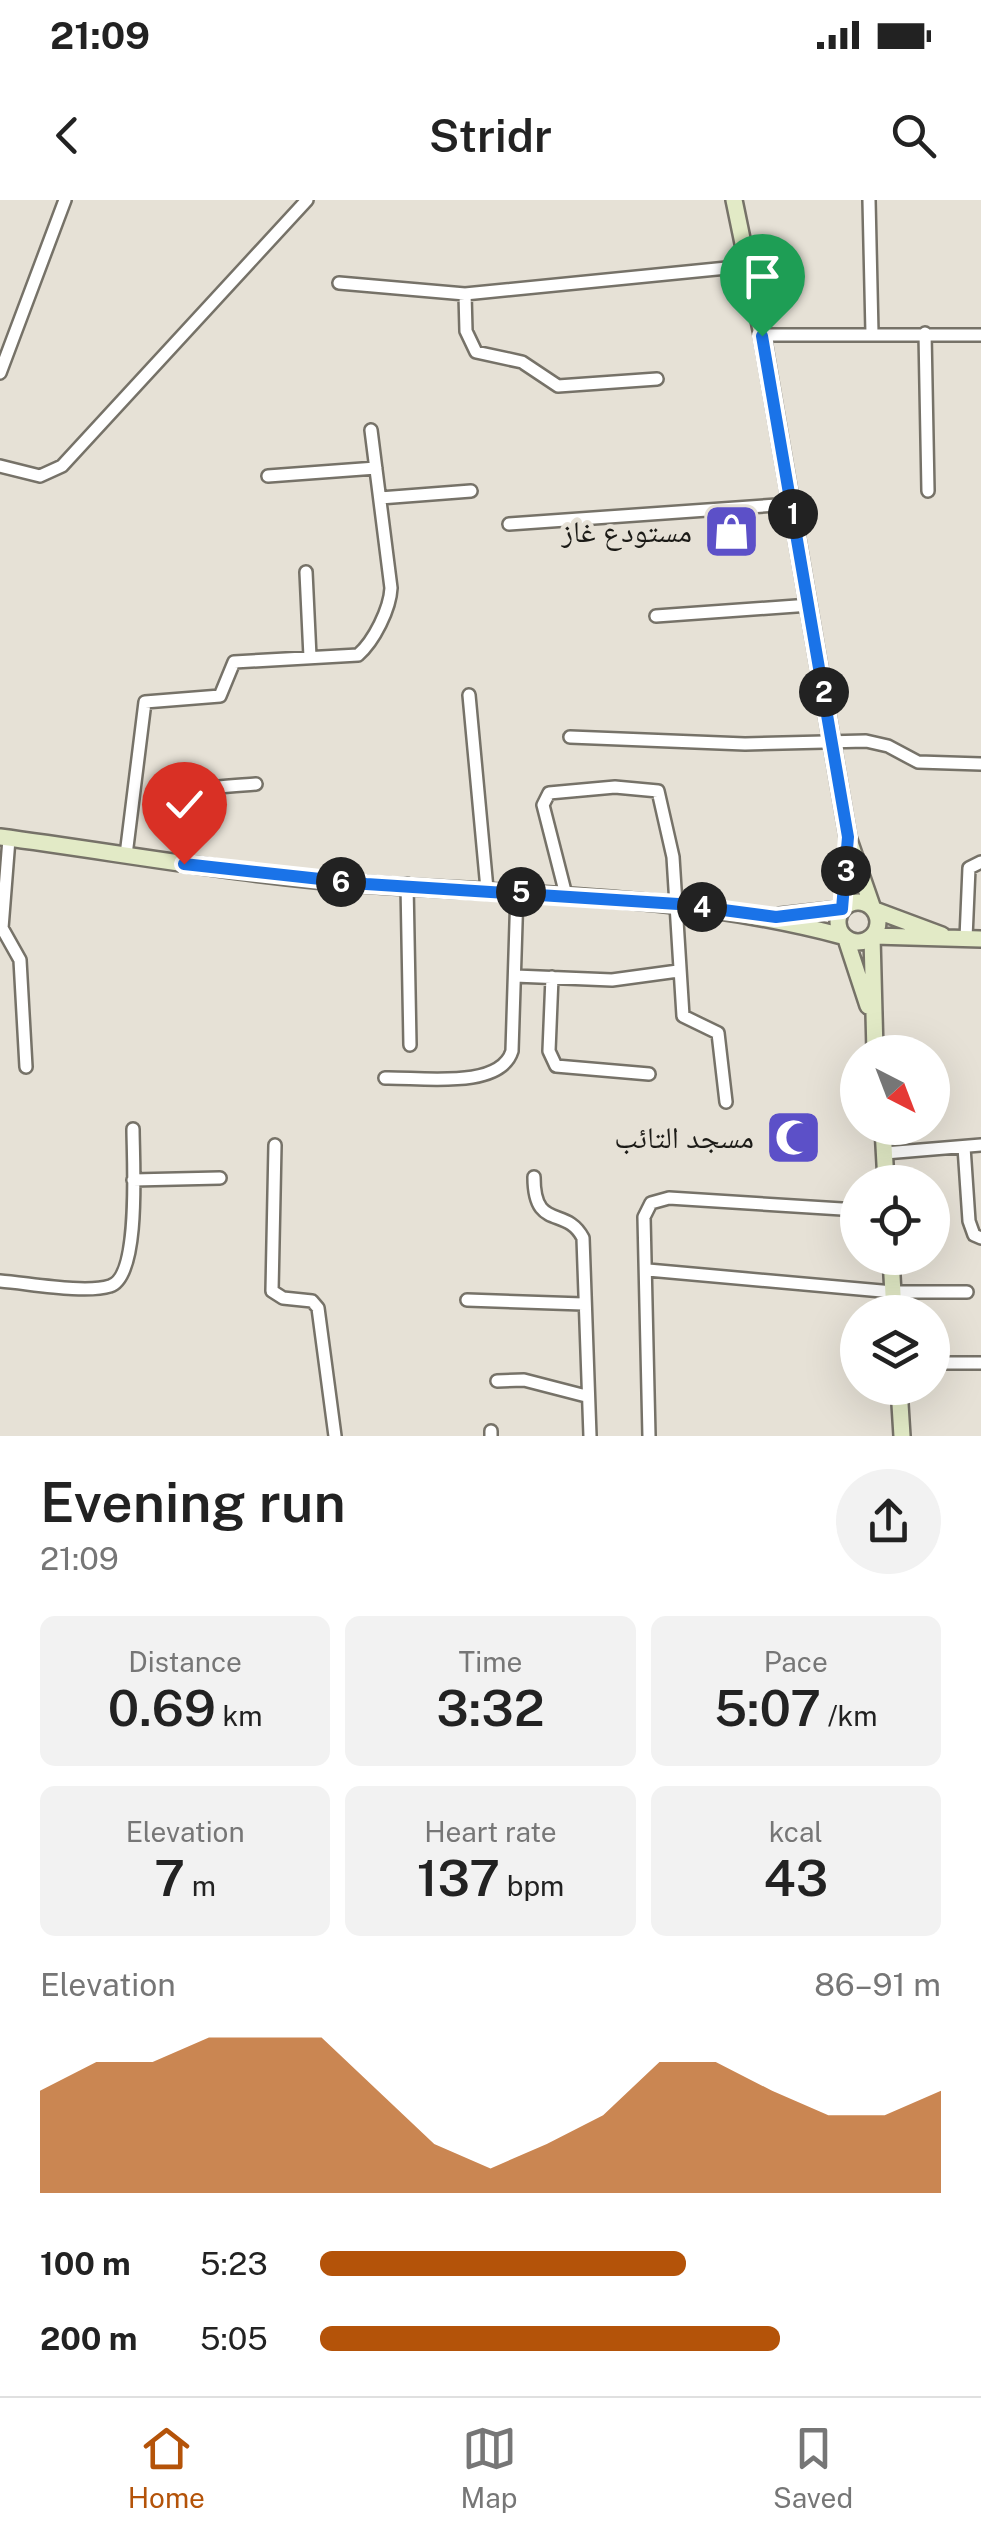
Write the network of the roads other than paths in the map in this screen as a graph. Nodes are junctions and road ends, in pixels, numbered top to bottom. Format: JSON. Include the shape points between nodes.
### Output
{"nodes":[{"id":1,"x":65,"y":200,"type":"edge"},
{"id":2,"x":307,"y":200,"type":"edge"},
{"id":3,"x":734,"y":200,"type":"edge"},
{"id":4,"x":869,"y":200,"type":"edge"},
{"id":5,"x":748,"y":266,"type":"junction"},
{"id":6,"x":340,"y":282,"type":"dead end"},
{"id":7,"x":465,"y":294,"type":"junction"},
{"id":8,"x":872,"y":333,"type":"junction"},
{"id":9,"x":926,"y":333,"type":"junction"},
{"id":10,"x":981,"y":335,"type":"edge"},
{"id":11,"x":762,"y":336,"type":"junction"},
{"id":12,"x":0,"y":373,"type":"edge"},
{"id":13,"x":657,"y":378,"type":"dead end"},
{"id":14,"x":371,"y":430,"type":"dead end"},
{"id":15,"x":0,"y":466,"type":"edge"},
{"id":16,"x":376,"y":468,"type":"junction"},
{"id":17,"x":268,"y":476,"type":"dead end"},
{"id":18,"x":928,"y":490,"type":"dead end"},
{"id":19,"x":471,"y":491,"type":"dead end"},
{"id":20,"x":380,"y":498,"type":"junction"},
{"id":21,"x":791,"y":504,"type":"junction"},
{"id":22,"x":509,"y":524,"type":"dead end"},
{"id":23,"x":306,"y":572,"type":"dead end"},
{"id":24,"x":810,"y":605,"type":"junction"},
{"id":25,"x":656,"y":616,"type":"dead end"},
{"id":26,"x":310,"y":656,"type":"junction"},
{"id":27,"x":469,"y":694,"type":"dead end"},
{"id":28,"x":570,"y":737,"type":"dead end"},
{"id":29,"x":832,"y":742,"type":"junction"},
{"id":30,"x":981,"y":764,"type":"edge"},
{"id":31,"x":256,"y":784,"type":"dead end"},
{"id":32,"x":848,"y":837,"type":"junction"},
{"id":33,"x":4,"y":838,"type":"edge"},
{"id":34,"x":126,"y":856,"type":"junction"},
{"id":35,"x":981,"y":862,"type":"edge"},
{"id":36,"x":184,"y":864,"type":"junction"},
{"id":37,"x":407,"y":884,"type":"junction"},
{"id":38,"x":487,"y":890,"type":"junction"},
{"id":39,"x":517,"y":891,"type":"junction"},
{"id":40,"x":566,"y":896,"type":"junction"},
{"id":41,"x":678,"y":904,"type":"junction"},
{"id":42,"x":844,"y":908,"type":"junction"},
{"id":43,"x":873,"y":908,"type":"junction"},
{"id":44,"x":776,"y":917,"type":"junction"},
{"id":45,"x":873,"y":936,"type":"junction"},
{"id":46,"x":844,"y":937,"type":"junction"},
{"id":47,"x":946,"y":937,"type":"junction"},
{"id":48,"x":974,"y":938,"type":"edge"},
{"id":49,"x":678,"y":971,"type":"junction"},
{"id":50,"x":515,"y":976,"type":"junction"},
{"id":51,"x":552,"y":977,"type":"junction"},
{"id":52,"x":871,"y":1014,"type":"junction"},
{"id":53,"x":873,"y":1035,"type":"edge"},
{"id":54,"x":410,"y":1045,"type":"dead end"},
{"id":55,"x":26,"y":1067,"type":"dead end"},
{"id":56,"x":649,"y":1074,"type":"dead end"},
{"id":57,"x":385,"y":1078,"type":"dead end"},
{"id":58,"x":726,"y":1102,"type":"dead end"},
{"id":59,"x":133,"y":1129,"type":"dead end"},
{"id":60,"x":275,"y":1145,"type":"dead end"},
{"id":61,"x":884,"y":1145,"type":"edge"},
{"id":62,"x":981,"y":1145,"type":"edge"},
{"id":63,"x":964,"y":1147,"type":"junction"},
{"id":64,"x":885,"y":1152,"type":"junction"},
{"id":65,"x":885,"y":1165,"type":"edge"},
{"id":66,"x":534,"y":1177,"type":"dead end"},
{"id":67,"x":220,"y":1178,"type":"dead end"},
{"id":68,"x":133,"y":1180,"type":"junction"},
{"id":69,"x":840,"y":1209,"type":"edge"},
{"id":70,"x":981,"y":1238,"type":"edge"},
{"id":71,"x":648,"y":1270,"type":"junction"},
{"id":72,"x":892,"y":1275,"type":"edge"},
{"id":73,"x":0,"y":1281,"type":"edge"},
{"id":74,"x":893,"y":1292,"type":"junction"},
{"id":75,"x":967,"y":1292,"type":"dead end"},
{"id":76,"x":893,"y":1295,"type":"edge"},
{"id":77,"x":466,"y":1300,"type":"dead end"},
{"id":78,"x":583,"y":1304,"type":"junction"},
{"id":79,"x":950,"y":1362,"type":"edge"},
{"id":80,"x":981,"y":1362,"type":"edge"},
{"id":81,"x":497,"y":1381,"type":"dead end"},
{"id":82,"x":586,"y":1396,"type":"junction"},
{"id":83,"x":900,"y":1405,"type":"edge"},
{"id":84,"x":335,"y":1436,"type":"edge"},
{"id":85,"x":590,"y":1436,"type":"edge"},
{"id":86,"x":649,"y":1436,"type":"edge"},
{"id":87,"x":902,"y":1436,"type":"edge"}],
"edges":[{"from":1,"to":12,"type":"street"},
{"from":2,"to":15,"type":"street","via":[[62,466],[40,476]]},
{"from":3,"to":5,"type":"main road"},
{"from":4,"to":8,"type":"street"},
{"from":5,"to":7,"type":"street"},
{"from":5,"to":11,"type":"main road"},
{"from":6,"to":7,"type":"street"},
{"from":7,"to":13,"type":"street","via":[[470,346],[485,356],[522,362],[558,386]]},
{"from":8,"to":9,"type":"street"},
{"from":8,"to":11,"type":"street"},
{"from":9,"to":10,"type":"street"},
{"from":9,"to":18,"type":"street"},
{"from":11,"to":21,"type":"main road"},
{"from":14,"to":16,"type":"street"},
{"from":16,"to":17,"type":"street"},
{"from":16,"to":20,"type":"street"},
{"from":19,"to":20,"type":"street"},
{"from":20,"to":26,"type":"street","via":[[391,599],[362,652]]},
{"from":21,"to":22,"type":"street"},
{"from":21,"to":24,"type":"main road"},
{"from":23,"to":26,"type":"street"},
{"from":24,"to":25,"type":"street"},
{"from":24,"to":29,"type":"main road"},
{"from":26,"to":34,"type":"street","via":[[234,662],[220,696],[145,702]]},
{"from":27,"to":38,"type":"street"},
{"from":28,"to":29,"type":"street"},
{"from":29,"to":30,"type":"street","via":[[878,743],[918,762]]},
{"from":29,"to":32,"type":"main road"},
{"from":31,"to":36,"type":"street","via":[[203,788],[186,796],[179,812]]},
{"from":32,"to":42,"type":"main road"},
{"from":32,"to":43,"type":"main road"},
{"from":33,"to":34,"type":"main road"},
{"from":33,"to":55,"type":"street","via":[[2,928],[20,960]]},
{"from":34,"to":36,"type":"main road"},
{"from":35,"to":48,"type":"street","via":[[968,874]]},
{"from":36,"to":37,"type":"main road"},
{"from":37,"to":38,"type":"main road"},
{"from":37,"to":54,"type":"street"},
{"from":38,"to":39,"type":"main road"},
{"from":39,"to":40,"type":"main road"},
{"from":39,"to":50,"type":"street"},
{"from":40,"to":41,"type":"main road"},
{"from":40,"to":41,"type":"street","via":[[545,797],[554,790],[650,788],[663,799]]},
{"from":41,"to":44,"type":"main road"},
{"from":41,"to":49,"type":"street"},
{"from":42,"to":43,"type":"main road","via":[[858,902]]},
{"from":42,"to":44,"type":"main road"},
{"from":42,"to":46,"type":"main road","via":[[838,922]]},
{"from":43,"to":45,"type":"main road","via":[[879,922]]},
{"from":43,"to":47,"type":"main road"},
{"from":44,"to":46,"type":"main road"},
{"from":45,"to":46,"type":"main road","via":[[860,942]]},
{"from":45,"to":47,"type":"main road"},
{"from":45,"to":52,"type":"main road"},
{"from":46,"to":52,"type":"main road"},
{"from":47,"to":48,"type":"main road"},
{"from":49,"to":51,"type":"street","via":[[612,980]]},
{"from":49,"to":58,"type":"street","via":[[683,1016],[718,1033]]},
{"from":50,"to":51,"type":"street"},
{"from":50,"to":57,"type":"street","via":[[512,1050],[497,1073]]},
{"from":51,"to":56,"type":"street","via":[[549,1051],[556,1066]]},
{"from":52,"to":53,"type":"main road"},
{"from":59,"to":68,"type":"street"},
{"from":60,"to":84,"type":"street","via":[[272,1291],[312,1300],[318,1308]]},
{"from":61,"to":64,"type":"main road"},
{"from":62,"to":63,"type":"street"},
{"from":63,"to":64,"type":"street"},
{"from":63,"to":70,"type":"street","via":[[969,1221]]},
{"from":64,"to":65,"type":"main road"},
{"from":66,"to":78,"type":"street","via":[[538,1208],[576,1227],[583,1238]]},
{"from":67,"to":68,"type":"street"},
{"from":68,"to":73,"type":"street","via":[[128,1264],[116,1284]]},
{"from":69,"to":71,"type":"street","via":[[658,1199],[644,1217]]},
{"from":71,"to":74,"type":"street"},
{"from":71,"to":86,"type":"street"},
{"from":72,"to":74,"type":"main road"},
{"from":74,"to":75,"type":"street"},
{"from":74,"to":76,"type":"main road"},
{"from":77,"to":78,"type":"street"},
{"from":78,"to":82,"type":"street"},
{"from":79,"to":80,"type":"street"},
{"from":81,"to":82,"type":"street","via":[[535,1382]]},
{"from":82,"to":85,"type":"street"},
{"from":83,"to":87,"type":"main road"}]}
